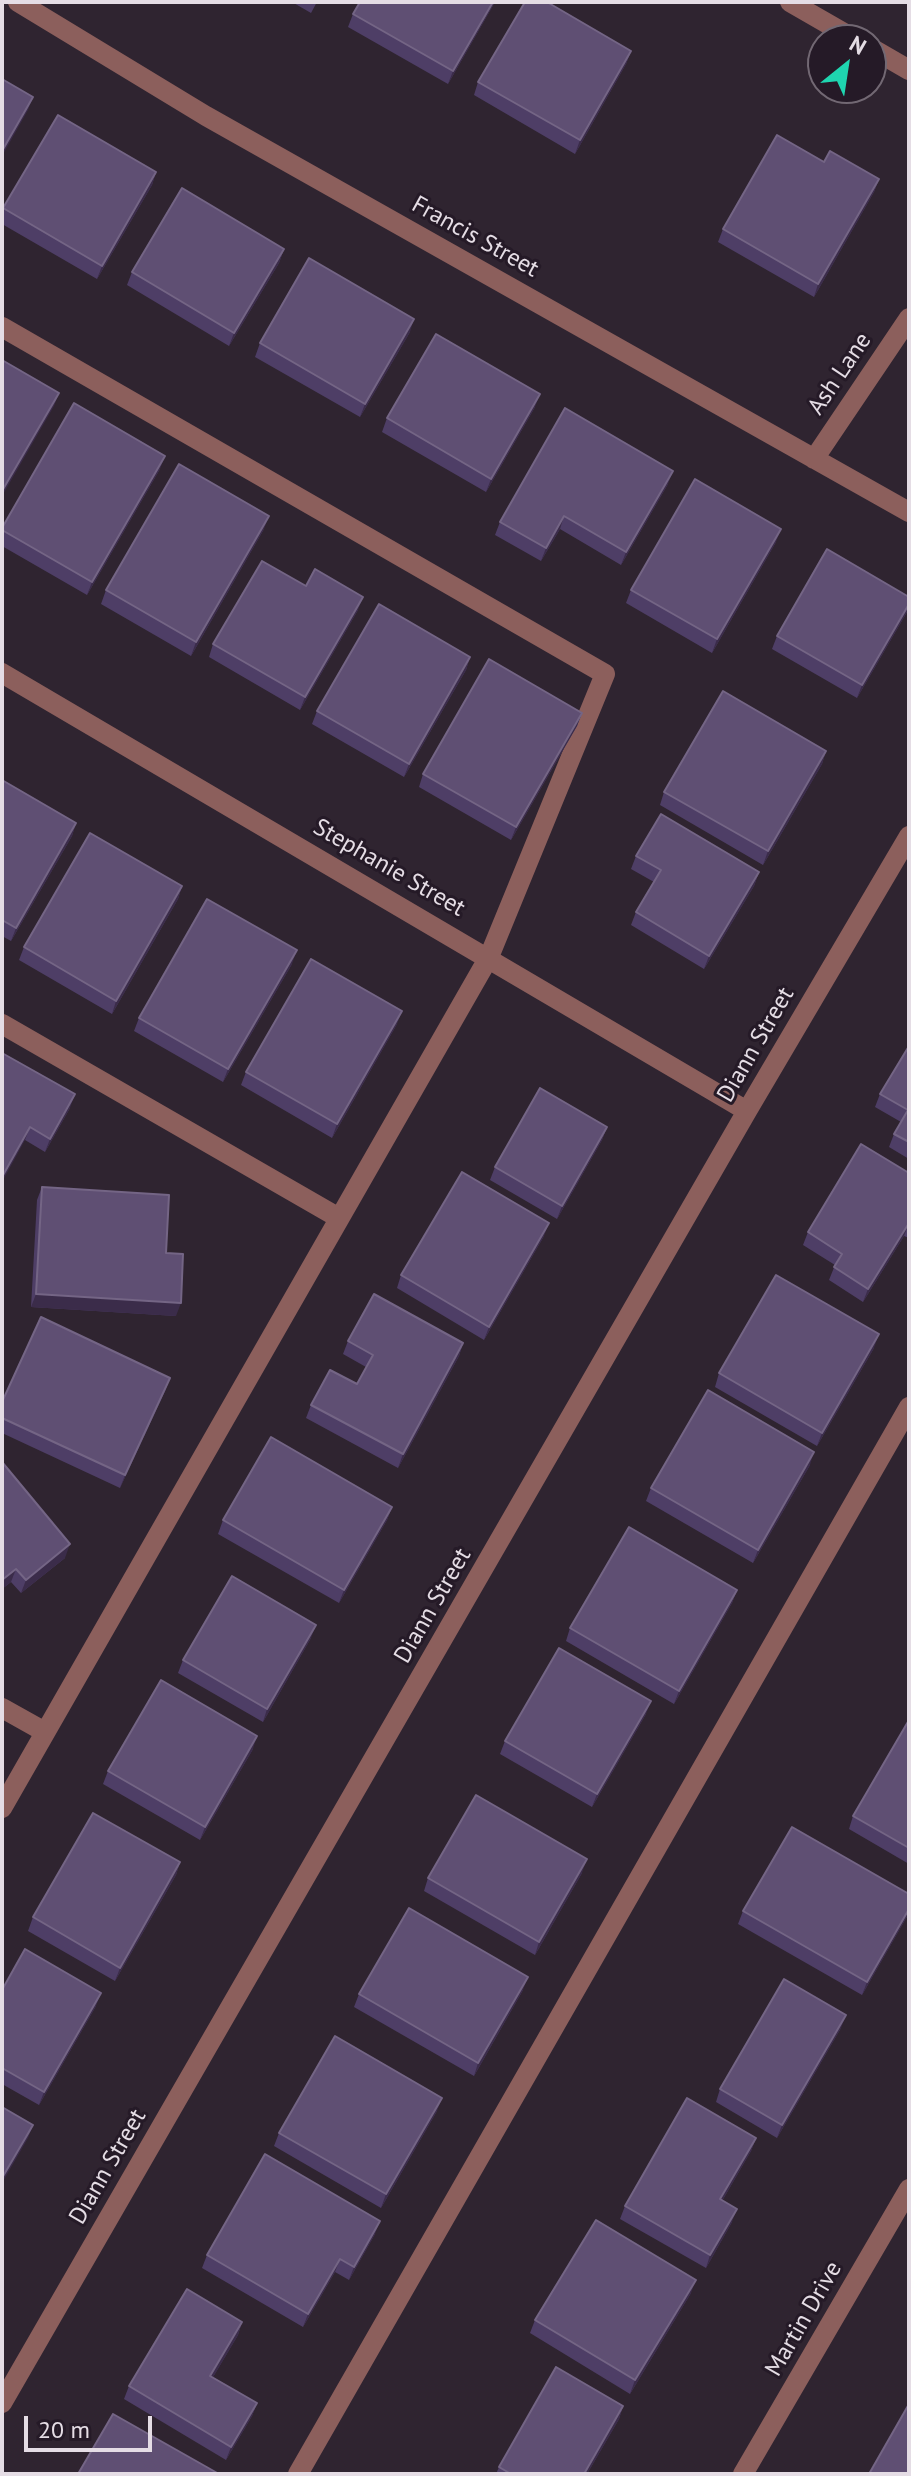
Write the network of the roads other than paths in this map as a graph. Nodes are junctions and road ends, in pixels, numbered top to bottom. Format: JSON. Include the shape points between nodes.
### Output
{"nodes":[{"id":1,"x":18,"y":2,"type":"edge"},
{"id":2,"x":790,"y":2,"type":"edge"},
{"id":3,"x":828,"y":24,"type":"edge"},
{"id":4,"x":887,"y":57,"type":"edge"},
{"id":5,"x":909,"y":70,"type":"edge"},
{"id":6,"x":909,"y":318,"type":"edge"},
{"id":7,"x":2,"y":327,"type":"edge"},
{"id":8,"x":814,"y":459,"type":"junction"},
{"id":9,"x":909,"y":512,"type":"edge"},
{"id":10,"x":2,"y":673,"type":"edge"},
{"id":11,"x":909,"y":836,"type":"edge"},
{"id":12,"x":489,"y":957,"type":"junction"},
{"id":13,"x":2,"y":1024,"type":"edge"},
{"id":14,"x":747,"y":1111,"type":"junction"},
{"id":15,"x":339,"y":1218,"type":"junction"},
{"id":16,"x":909,"y":1407,"type":"edge"},
{"id":17,"x":2,"y":1708,"type":"edge"},
{"id":18,"x":45,"y":1732,"type":"junction"},
{"id":19,"x":2,"y":1808,"type":"edge"},
{"id":20,"x":909,"y":2189,"type":"edge"},
{"id":21,"x":2,"y":2403,"type":"edge"},
{"id":22,"x":298,"y":2474,"type":"edge"},
{"id":23,"x":743,"y":2474,"type":"edge"}],
"edges":[{"from":1,"to":8,"type":"street","name":"Francis Street","via":[[206,116]]},
{"from":2,"to":3,"type":"street"},
{"from":4,"to":5,"type":"street"},
{"from":6,"to":8,"type":"street","name":"Ash Lane"},
{"from":7,"to":12,"type":"street","via":[[605,674]]},
{"from":8,"to":9,"type":"street","name":"Francis Street"},
{"from":10,"to":12,"type":"street","name":"Stephanie Street"},
{"from":11,"to":14,"type":"street","name":"Diann Street"},
{"from":12,"to":14,"type":"street","name":"Stephanie Street"},
{"from":12,"to":15,"type":"street"},
{"from":13,"to":15,"type":"street"},
{"from":14,"to":21,"type":"street","name":"Diann Street"},
{"from":15,"to":18,"type":"street"},
{"from":16,"to":22,"type":"street"},
{"from":17,"to":18,"type":"street"},
{"from":18,"to":19,"type":"street"},
{"from":20,"to":23,"type":"street","name":"Martin Drive"}]}
